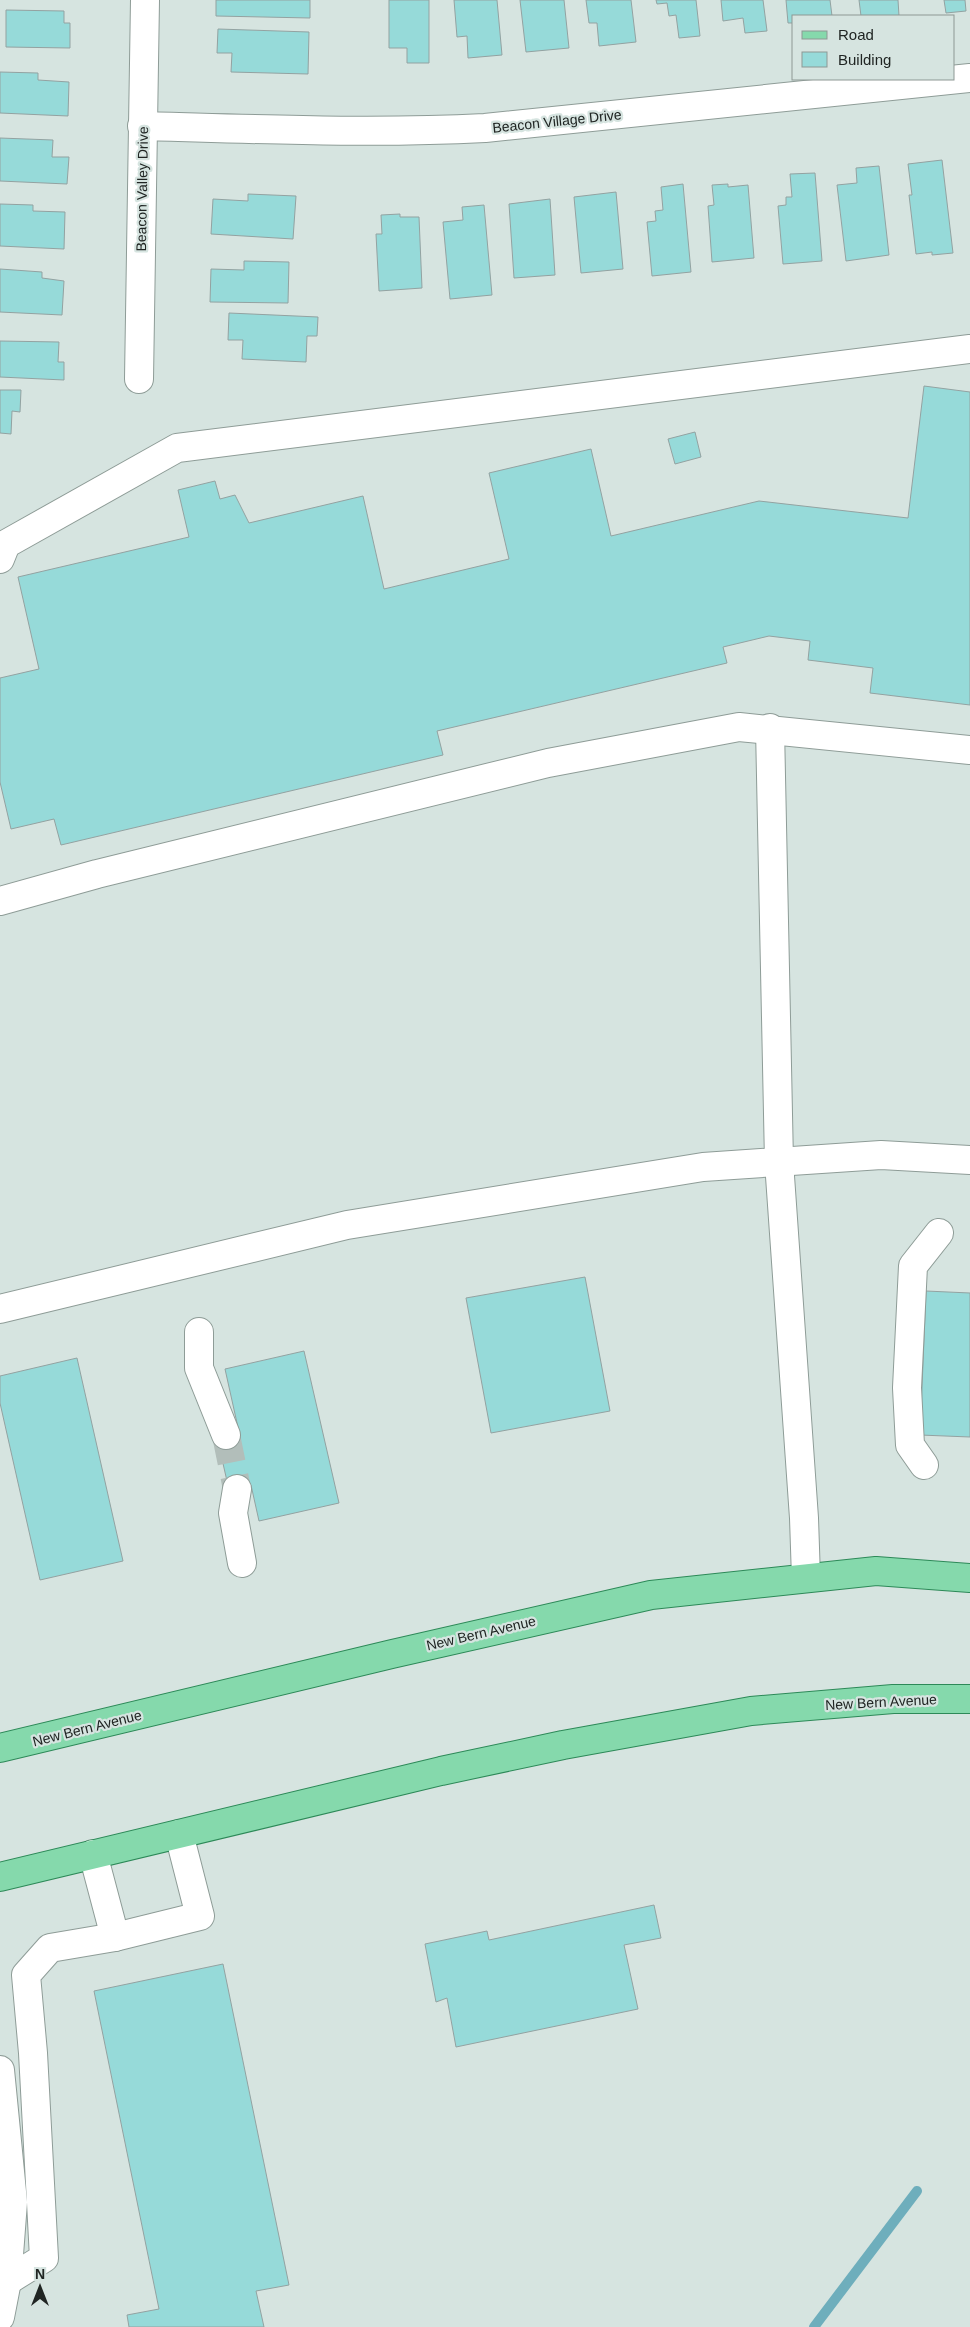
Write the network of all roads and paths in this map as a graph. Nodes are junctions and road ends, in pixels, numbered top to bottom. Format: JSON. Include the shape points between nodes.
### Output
{"nodes":[{"id":1,"x":145,"y":0,"type":"edge"},
{"id":2,"x":970,"y":78,"type":"edge"},
{"id":3,"x":951,"y":80,"type":"edge"},
{"id":4,"x":955,"y":80,"type":"edge"},
{"id":5,"x":142,"y":126,"type":"junction"},
{"id":6,"x":970,"y":349,"type":"edge"},
{"id":7,"x":139,"y":379,"type":"dead end"},
{"id":8,"x":0,"y":559,"type":"edge"},
{"id":9,"x":770,"y":728,"type":"junction"},
{"id":10,"x":970,"y":750,"type":"edge"},
{"id":11,"x":0,"y":901,"type":"edge"},
{"id":12,"x":970,"y":1160,"type":"edge"},
{"id":13,"x":779,"y":1162,"type":"junction"},
{"id":14,"x":938,"y":1233,"type":"dead end"},
{"id":15,"x":0,"y":1309,"type":"edge"},
{"id":16,"x":199,"y":1332,"type":"dead end"},
{"id":17,"x":226,"y":1435,"type":"tunnel mouth"},
{"id":18,"x":924,"y":1465,"type":"dead end"},
{"id":19,"x":238,"y":1489,"type":"tunnel mouth"},
{"id":20,"x":242,"y":1563,"type":"dead end"},
{"id":21,"x":806,"y":1578,"type":"junction"},
{"id":22,"x":970,"y":1578,"type":"edge"},
{"id":23,"x":970,"y":1699,"type":"edge"},
{"id":24,"x":0,"y":1748,"type":"edge"},
{"id":25,"x":179,"y":1834,"type":"junction"},
{"id":26,"x":93,"y":1854,"type":"junction"},
{"id":27,"x":0,"y":1878,"type":"edge"},
{"id":28,"x":115,"y":1936,"type":"junction"},
{"id":29,"x":0,"y":2070,"type":"edge"},
{"id":30,"x":7,"y":2280,"type":"junction"},
{"id":31,"x":0,"y":2317,"type":"edge"}],
"edges":[{"from":1,"to":5,"type":"street","name":"Beacon Valley Drive"},
{"from":2,"to":4,"type":"street","name":"Beacon Village Drive"},
{"from":3,"to":5,"type":"street","name":"Beacon Village Drive","via":[[485,128],[416,132]]},
{"from":5,"to":7,"type":"street","name":"Beacon Valley Drive"},
{"from":6,"to":8,"type":"street","via":[[177,448],[6,544]]},
{"from":9,"to":10,"type":"street"},
{"from":9,"to":11,"type":"street","via":[[739,727],[548,763]]},
{"from":9,"to":13,"type":"street"},
{"from":12,"to":13,"type":"street","via":[[881,1155]]},
{"from":13,"to":15,"type":"street","via":[[703,1167],[347,1225]]},
{"from":13,"to":21,"type":"street"},
{"from":14,"to":18,"type":"street","via":[[913,1266],[908,1388],[910,1445]]},
{"from":16,"to":17,"type":"street","via":[[199,1368]]},
{"from":19,"to":20,"type":"street","via":[[233,1513]]},
{"from":21,"to":22,"type":"main road","name":"New Bern Avenue","via":[[876,1571]]},
{"from":21,"to":24,"type":"main road","name":"New Bern Avenue","via":[[651,1595]]},
{"from":23,"to":25,"type":"main road","name":"New Bern Avenue","via":[[893,1699],[751,1710],[441,1771]]},
{"from":25,"to":26,"type":"main road","name":"New Bern Avenue"},
{"from":25,"to":28,"type":"street","via":[[200,1916]]},
{"from":26,"to":27,"type":"main road","name":"New Bern Avenue"},
{"from":26,"to":28,"type":"street"},
{"from":28,"to":30,"type":"street","via":[[50,1948],[26,1975],[44,2258]]},
{"from":29,"to":30,"type":"street","via":[[13,2202]]},
{"from":30,"to":31,"type":"street"}]}
